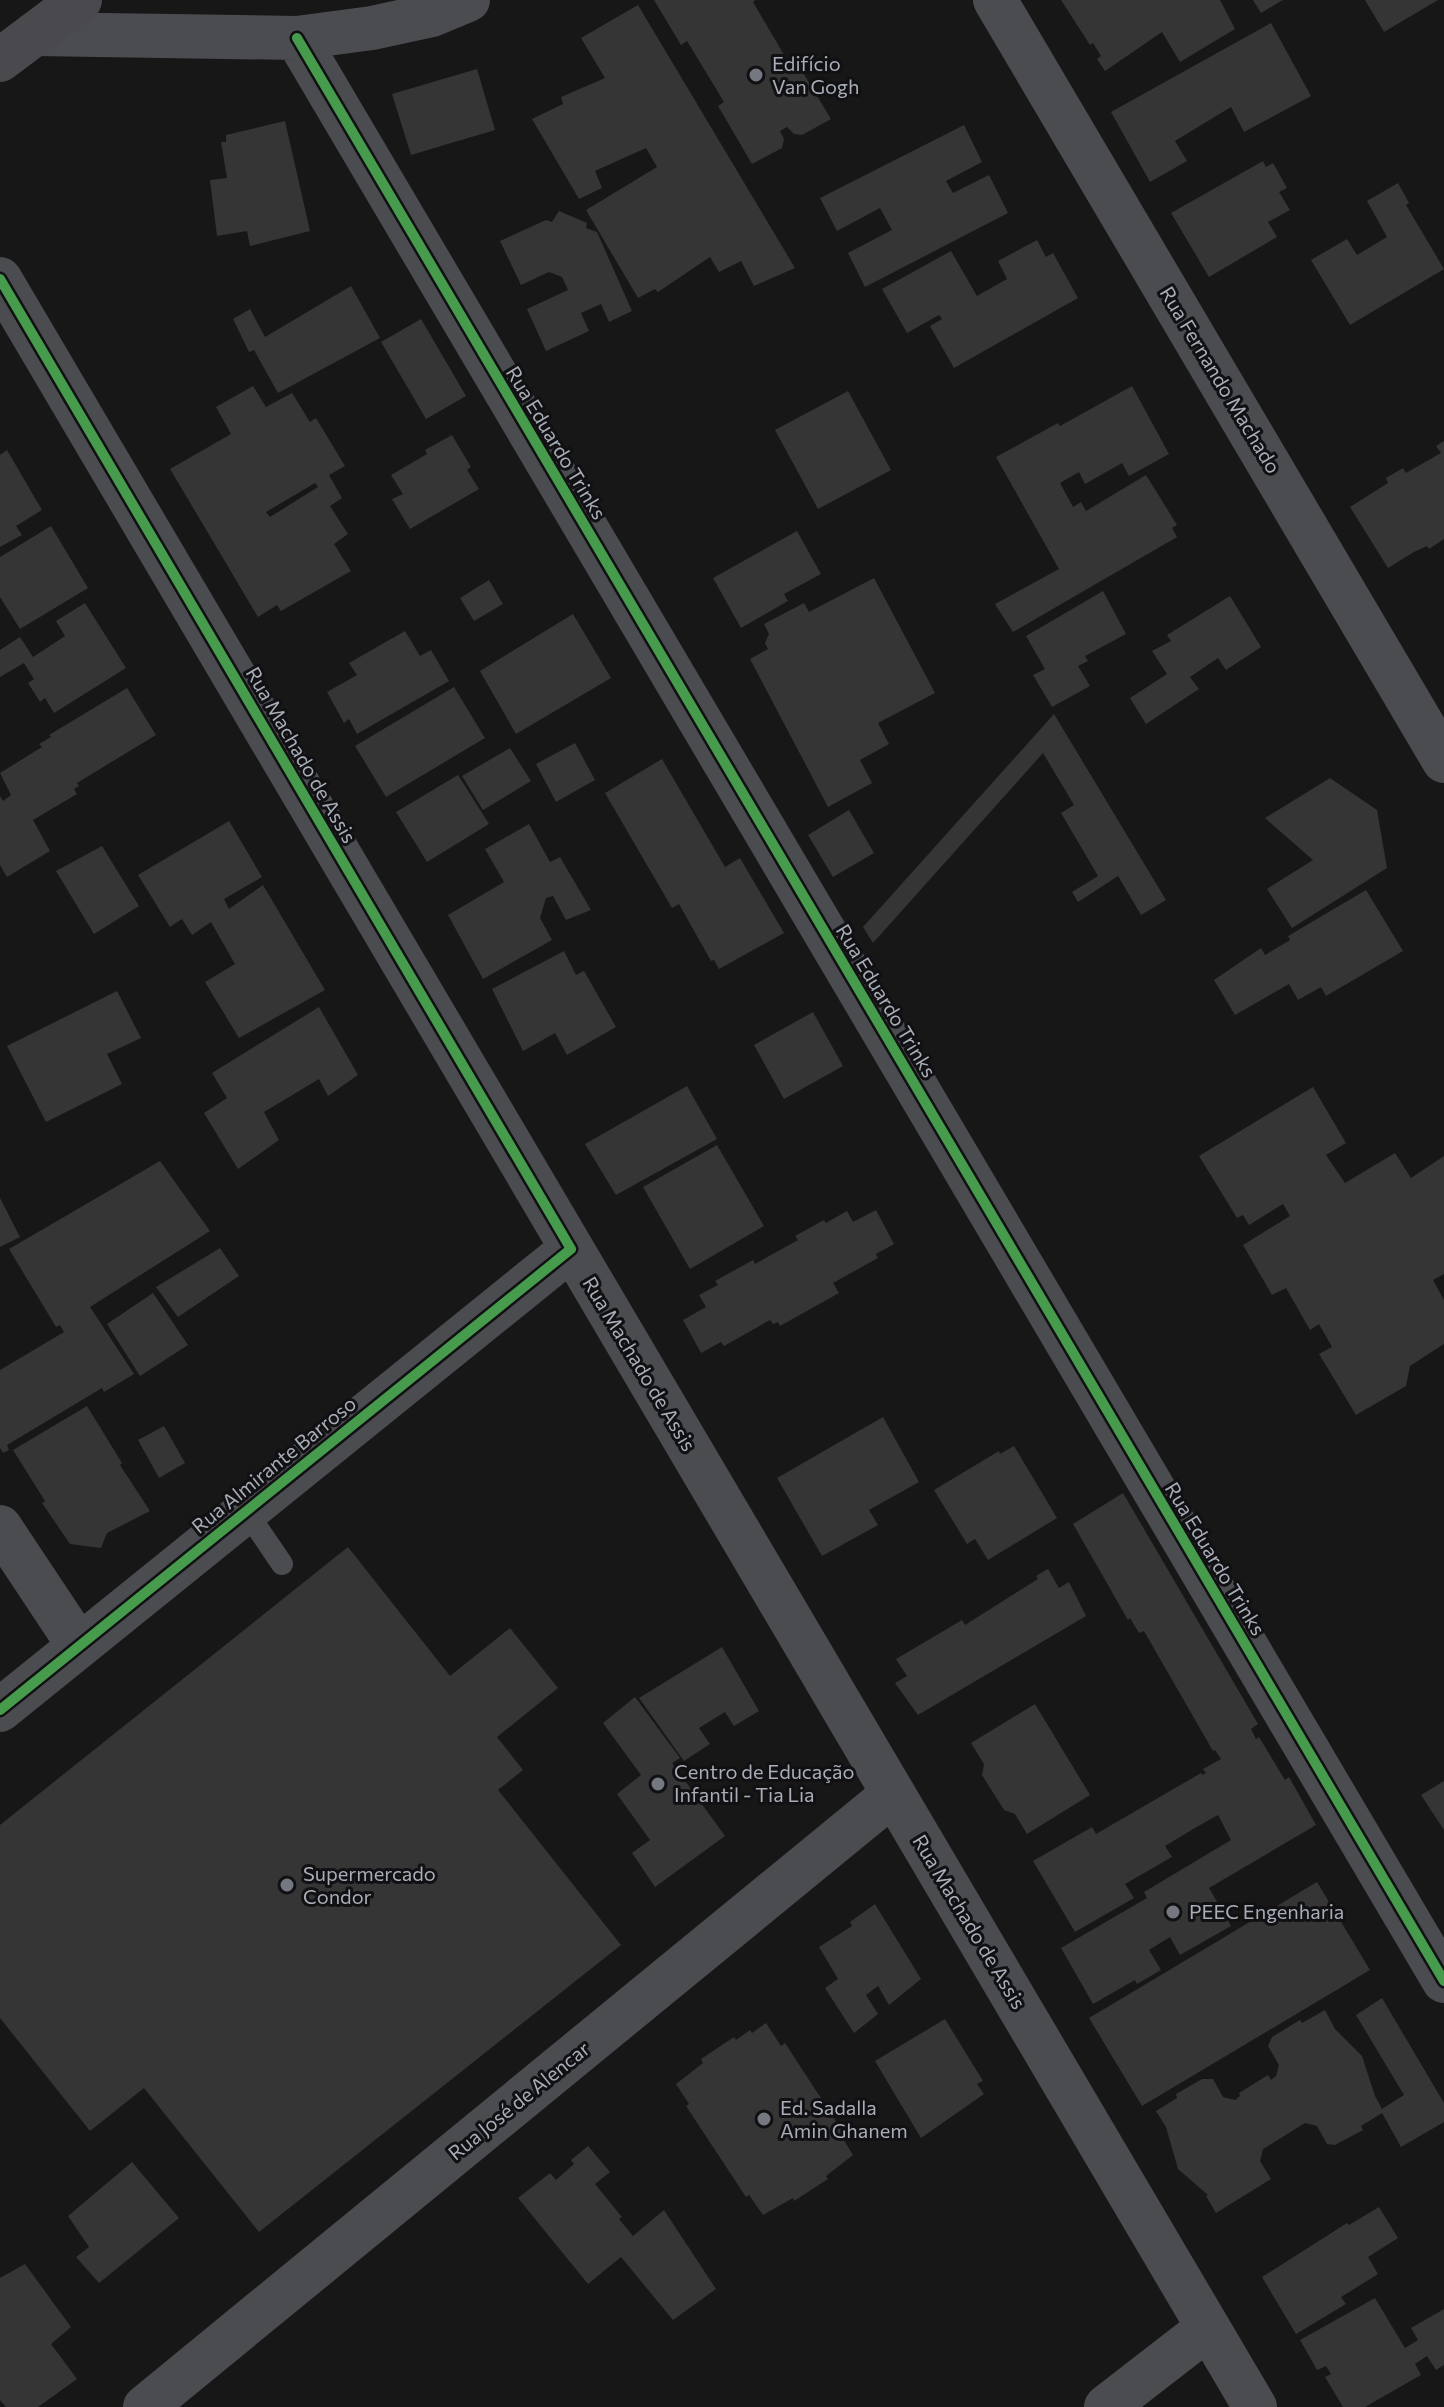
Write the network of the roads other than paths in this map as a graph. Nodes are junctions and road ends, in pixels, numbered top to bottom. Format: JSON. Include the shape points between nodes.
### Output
{"nodes":[{"id":1,"x":80,"y":0,"type":"edge"},
{"id":2,"x":468,"y":0,"type":"edge"},
{"id":3,"x":995,"y":0,"type":"edge"},
{"id":4,"x":35,"y":34,"type":"junction"},
{"id":5,"x":297,"y":38,"type":"junction"},
{"id":6,"x":0,"y":60,"type":"edge"},
{"id":7,"x":0,"y":279,"type":"edge"},
{"id":8,"x":1444,"y":761,"type":"edge"},
{"id":9,"x":571,"y":1249,"type":"junction"},
{"id":10,"x":246,"y":1511,"type":"junction"},
{"id":11,"x":0,"y":1527,"type":"edge"},
{"id":12,"x":282,"y":1564,"type":"dead end"},
{"id":13,"x":79,"y":1646,"type":"junction"},
{"id":14,"x":0,"y":1710,"type":"edge"},
{"id":15,"x":893,"y":1794,"type":"junction"},
{"id":16,"x":1444,"y":1981,"type":"edge"},
{"id":17,"x":1208,"y":2328,"type":"junction"},
{"id":18,"x":145,"y":2407,"type":"edge"},
{"id":19,"x":1106,"y":2407,"type":"edge"},
{"id":20,"x":1255,"y":2407,"type":"edge"}],
"edges":[{"from":1,"to":4,"type":"main road"},
{"from":2,"to":5,"type":"street","via":[[432,15]]},
{"from":3,"to":8,"type":"street","name":"Rua Fernando Machado"},
{"from":4,"to":5,"type":"street"},
{"from":4,"to":6,"type":"main road"},
{"from":5,"to":16,"type":"street","name":"Rua Eduardo Trinks"},
{"from":7,"to":9,"type":"street","name":"Rua Machado de Assis"},
{"from":9,"to":10,"type":"street","name":"Rua Almirante Barroso"},
{"from":9,"to":15,"type":"street","name":"Rua Machado de Assis"},
{"from":10,"to":12,"type":"lane"},
{"from":10,"to":13,"type":"street","name":"Rua Almirante Barroso"},
{"from":11,"to":13,"type":"street"},
{"from":13,"to":14,"type":"street","name":"Rua Almirante Barroso"},
{"from":15,"to":17,"type":"street","name":"Rua Machado de Assis"},
{"from":15,"to":18,"type":"street","name":"Rua José de Alencar"},
{"from":17,"to":19,"type":"street"},
{"from":17,"to":20,"type":"street","name":"Rua Machado de Assis"}]}
